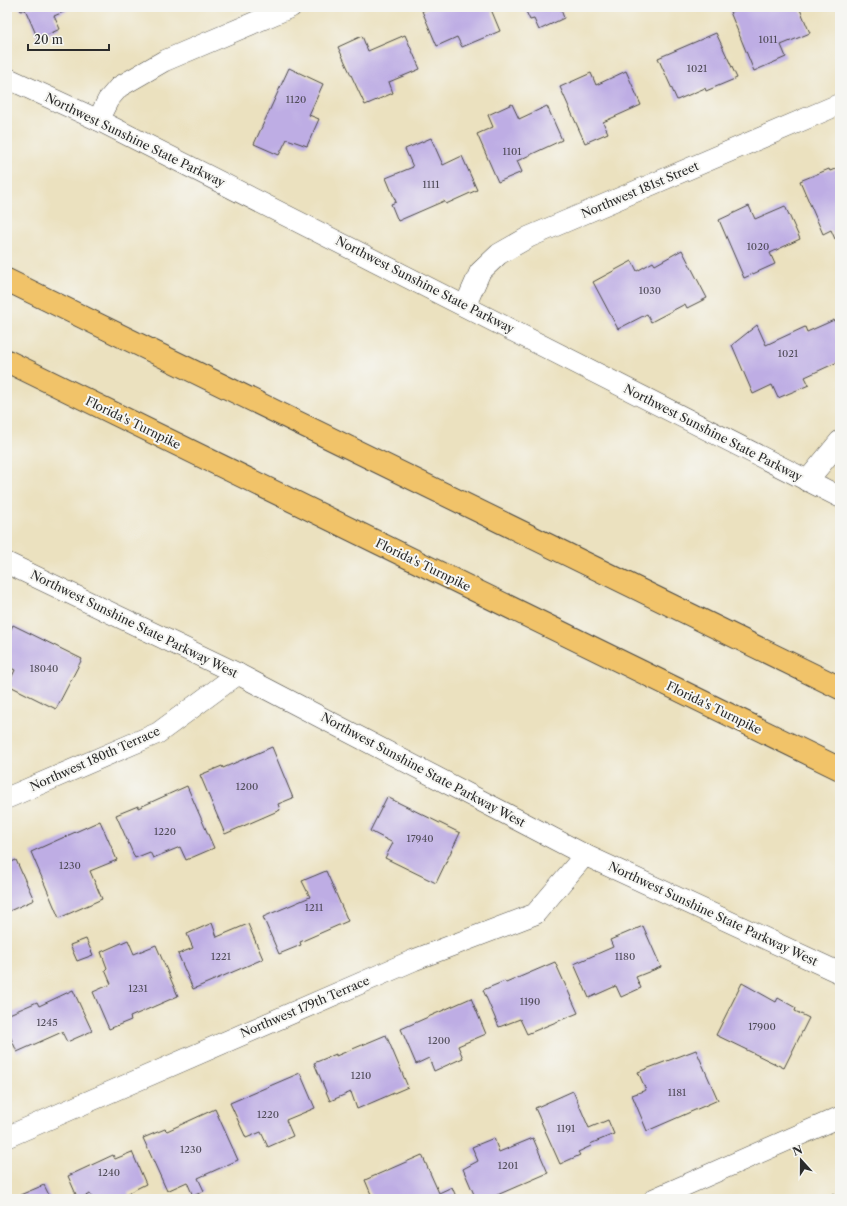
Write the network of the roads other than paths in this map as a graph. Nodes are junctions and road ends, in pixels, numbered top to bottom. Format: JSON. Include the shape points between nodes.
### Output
{"nodes":[{"id":1,"x":291,"y":7,"type":"edge"},
{"id":2,"x":7,"y":78,"type":"edge"},
{"id":3,"x":840,"y":104,"type":"edge"},
{"id":4,"x":98,"y":120,"type":"junction"},
{"id":5,"x":7,"y":280,"type":"edge"},
{"id":6,"x":465,"y":306,"type":"junction"},
{"id":7,"x":7,"y":361,"type":"edge"},
{"id":8,"x":840,"y":441,"type":"edge"},
{"id":9,"x":807,"y":481,"type":"junction"},
{"id":10,"x":840,"y":497,"type":"edge"},
{"id":11,"x":7,"y":563,"type":"edge"},
{"id":12,"x":238,"y":674,"type":"junction"},
{"id":13,"x":840,"y":688,"type":"edge"},
{"id":14,"x":840,"y":769,"type":"edge"},
{"id":15,"x":7,"y":798,"type":"edge"},
{"id":16,"x":585,"y":855,"type":"junction"},
{"id":17,"x":840,"y":973,"type":"edge"},
{"id":18,"x":840,"y":1117,"type":"edge"},
{"id":19,"x":7,"y":1137,"type":"edge"},
{"id":20,"x":654,"y":1199,"type":"edge"}],
"edges":[{"from":1,"to":4,"type":"street","via":[[164,61],[119,87],[108,100]]},
{"from":2,"to":4,"type":"street","name":"Northwest Sunshine State Parkway"},
{"from":3,"to":6,"type":"street","name":"Northwest 181st Street","via":[[530,237],[499,254],[480,272]]},
{"from":4,"to":6,"type":"street","name":"Northwest Sunshine State Parkway"},
{"from":5,"to":13,"type":"highway"},
{"from":6,"to":9,"type":"street","name":"Northwest Sunshine State Parkway"},
{"from":7,"to":14,"type":"highway","name":"Florida's Turnpike"},
{"from":8,"to":9,"type":"street"},
{"from":9,"to":10,"type":"street","name":"Northwest Sunshine State Parkway"},
{"from":11,"to":12,"type":"street","name":"Northwest Sunshine State Parkway West"},
{"from":12,"to":15,"type":"street","name":"Northwest 180th Terrace","via":[[158,732]]},
{"from":12,"to":16,"type":"street","name":"Northwest Sunshine State Parkway West"},
{"from":16,"to":17,"type":"street","name":"Northwest Sunshine State Parkway West"},
{"from":16,"to":19,"type":"street","name":"Northwest 179th Terrace","via":[[535,914],[414,960]]},
{"from":18,"to":20,"type":"street"}]}
